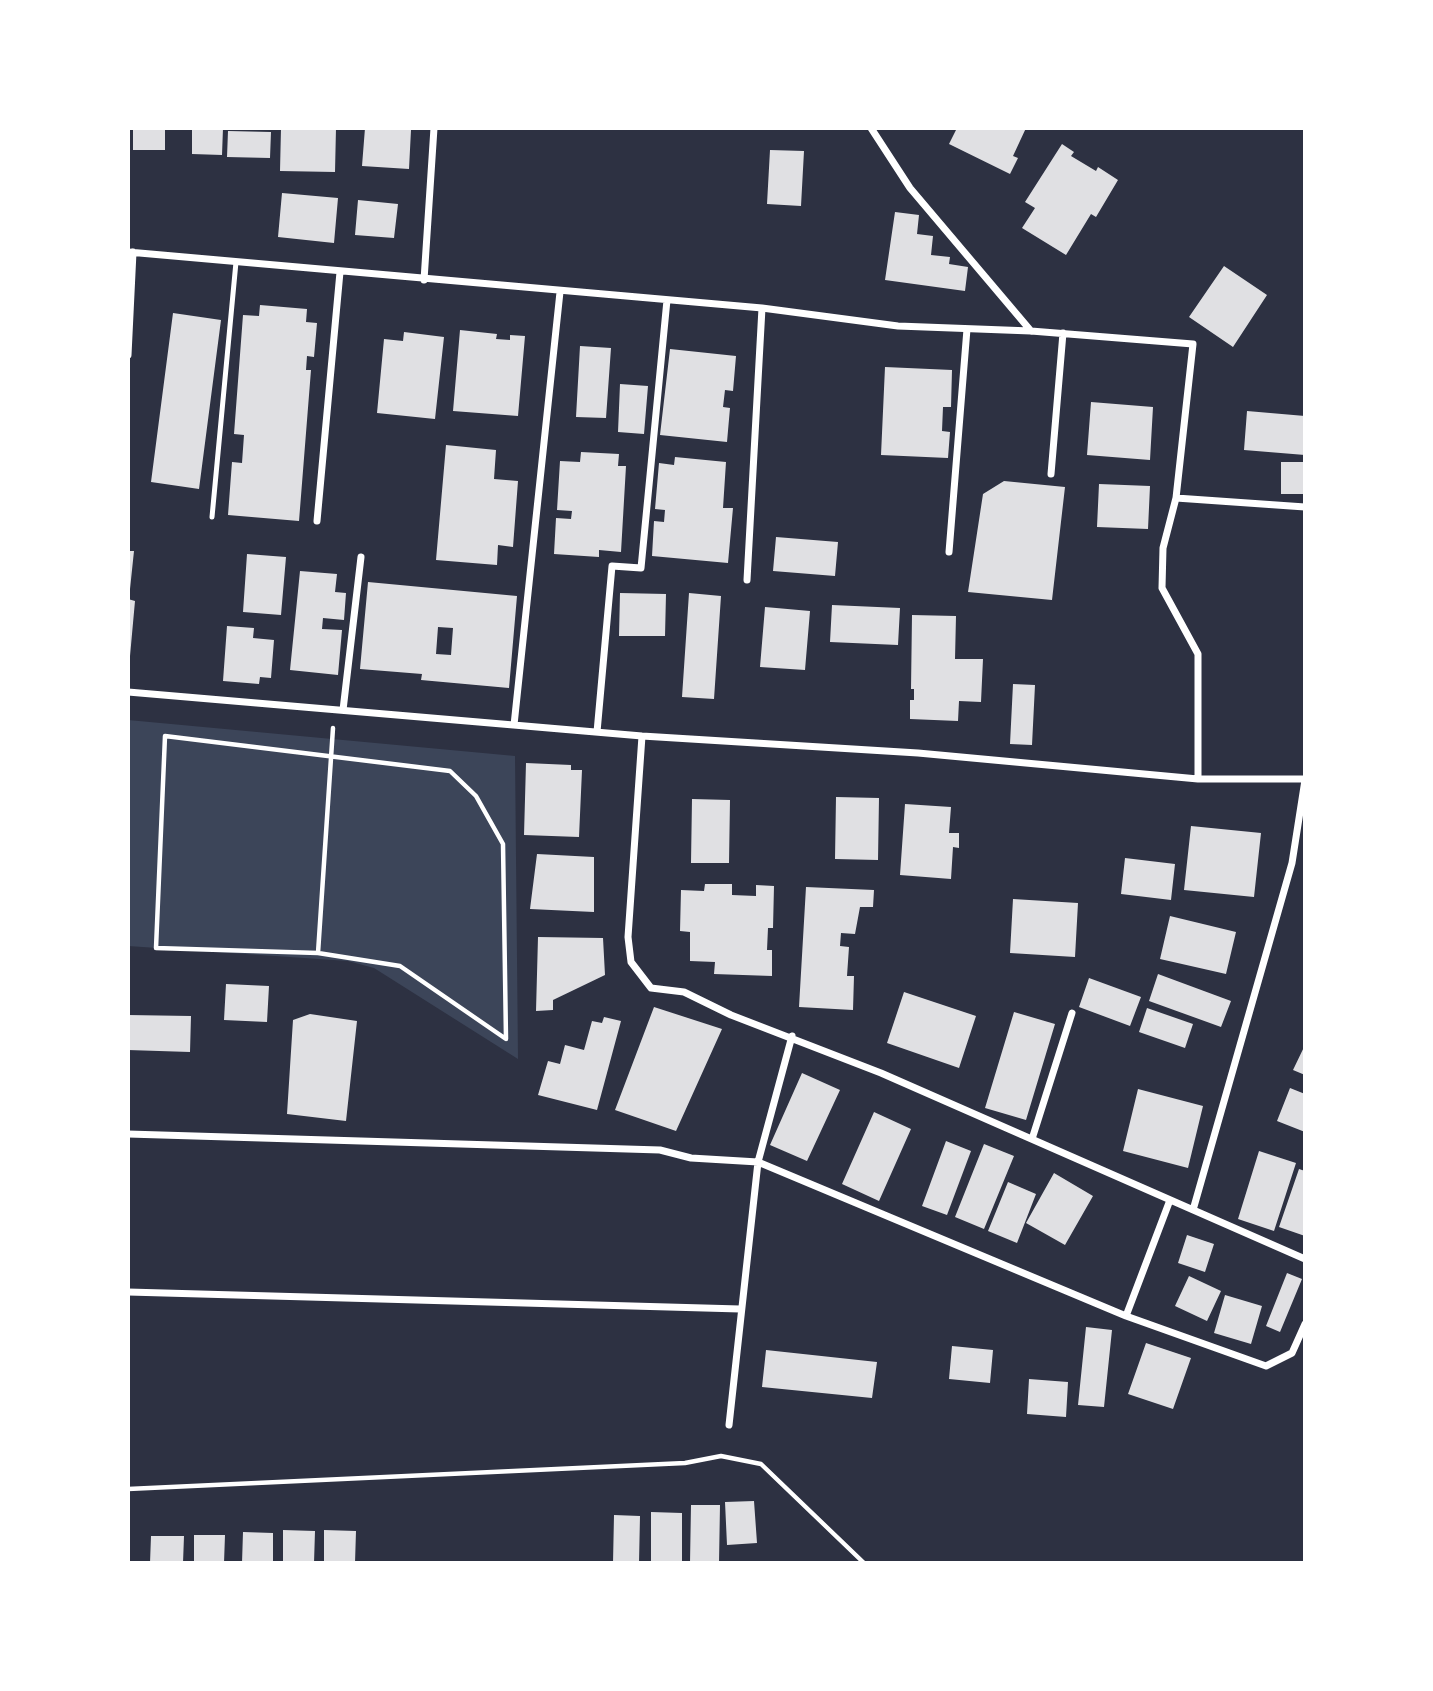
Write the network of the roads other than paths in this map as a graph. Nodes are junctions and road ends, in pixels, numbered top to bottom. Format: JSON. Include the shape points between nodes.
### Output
{"nodes":[{"id":1,"x":434,"y":128,"type":"edge"},
{"id":2,"x":872,"y":128,"type":"edge"},
{"id":3,"x":130,"y":252,"type":"edge"},
{"id":4,"x":236,"y":262,"type":"junction"},
{"id":5,"x":340,"y":272,"type":"junction"},
{"id":6,"x":424,"y":280,"type":"junction"},
{"id":7,"x":560,"y":292,"type":"junction"},
{"id":8,"x":667,"y":300,"type":"junction"},
{"id":9,"x":762,"y":308,"type":"junction"},
{"id":10,"x":967,"y":329,"type":"junction"},
{"id":11,"x":1031,"y":331,"type":"junction"},
{"id":12,"x":1063,"y":333,"type":"junction"},
{"id":13,"x":128,"y":355,"type":"edge"},
{"id":14,"x":1052,"y":474,"type":"dead end"},
{"id":15,"x":1176,"y":498,"type":"junction"},
{"id":16,"x":1305,"y":507,"type":"edge"},
{"id":17,"x":212,"y":517,"type":"dead end"},
{"id":18,"x":317,"y":521,"type":"dead end"},
{"id":19,"x":949,"y":552,"type":"dead end"},
{"id":20,"x":361,"y":557,"type":"dead end"},
{"id":21,"x":747,"y":580,"type":"dead end"},
{"id":22,"x":128,"y":692,"type":"edge"},
{"id":23,"x":339,"y":710,"type":"junction"},
{"id":24,"x":514,"y":725,"type":"junction"},
{"id":25,"x":597,"y":732,"type":"junction"},
{"id":26,"x":642,"y":736,"type":"junction"},
{"id":27,"x":1198,"y":779,"type":"junction"},
{"id":28,"x":1305,"y":779,"type":"edge"},
{"id":29,"x":1072,"y":1013,"type":"dead end"},
{"id":30,"x":792,"y":1036,"type":"junction"},
{"id":31,"x":128,"y":1134,"type":"edge"},
{"id":32,"x":1032,"y":1139,"type":"junction"},
{"id":33,"x":758,"y":1162,"type":"junction"},
{"id":34,"x":1170,"y":1200,"type":"junction"},
{"id":35,"x":1193,"y":1210,"type":"junction"},
{"id":36,"x":1305,"y":1259,"type":"edge"},
{"id":37,"x":128,"y":1292,"type":"edge"},
{"id":38,"x":740,"y":1309,"type":"junction"},
{"id":39,"x":1126,"y":1316,"type":"junction"},
{"id":40,"x":1305,"y":1324,"type":"edge"},
{"id":41,"x":729,"y":1425,"type":"dead end"}],
"edges":[{"from":1,"to":6,"type":"street"},
{"from":2,"to":11,"type":"street","via":[[911,188]]},
{"from":3,"to":4,"type":"street"},
{"from":3,"to":13,"type":"street"},
{"from":4,"to":5,"type":"street"},
{"from":4,"to":17,"type":"lane"},
{"from":5,"to":6,"type":"street"},
{"from":5,"to":18,"type":"street"},
{"from":6,"to":7,"type":"street"},
{"from":7,"to":8,"type":"street"},
{"from":7,"to":24,"type":"street"},
{"from":8,"to":9,"type":"street"},
{"from":8,"to":25,"type":"street","via":[[641,568],[612,566]]},
{"from":9,"to":10,"type":"street","via":[[898,326]]},
{"from":9,"to":21,"type":"street"},
{"from":10,"to":11,"type":"street"},
{"from":10,"to":19,"type":"street"},
{"from":11,"to":12,"type":"street"},
{"from":12,"to":14,"type":"street"},
{"from":12,"to":15,"type":"street","via":[[1193,344]]},
{"from":15,"to":16,"type":"street"},
{"from":15,"to":27,"type":"street","via":[[1163,548],[1162,588],[1198,654]]},
{"from":20,"to":23,"type":"street"},
{"from":22,"to":23,"type":"street"},
{"from":23,"to":24,"type":"street"},
{"from":24,"to":25,"type":"street"},
{"from":25,"to":26,"type":"street"},
{"from":26,"to":27,"type":"street","via":[[918,753]]},
{"from":26,"to":30,"type":"street","via":[[628,937],[631,962],[651,988],[684,992],[731,1015]]},
{"from":27,"to":28,"type":"street"},
{"from":28,"to":35,"type":"street","via":[[1292,863]]},
{"from":29,"to":32,"type":"street"},
{"from":30,"to":32,"type":"street"},
{"from":30,"to":33,"type":"street"},
{"from":31,"to":33,"type":"street","via":[[660,1150],[691,1158]]},
{"from":32,"to":34,"type":"street"},
{"from":33,"to":38,"type":"street"},
{"from":33,"to":39,"type":"street"},
{"from":34,"to":35,"type":"street"},
{"from":34,"to":39,"type":"street"},
{"from":35,"to":36,"type":"street"},
{"from":37,"to":38,"type":"street"},
{"from":38,"to":41,"type":"street"},
{"from":39,"to":40,"type":"street","via":[[1266,1366],[1293,1353]]}]}
